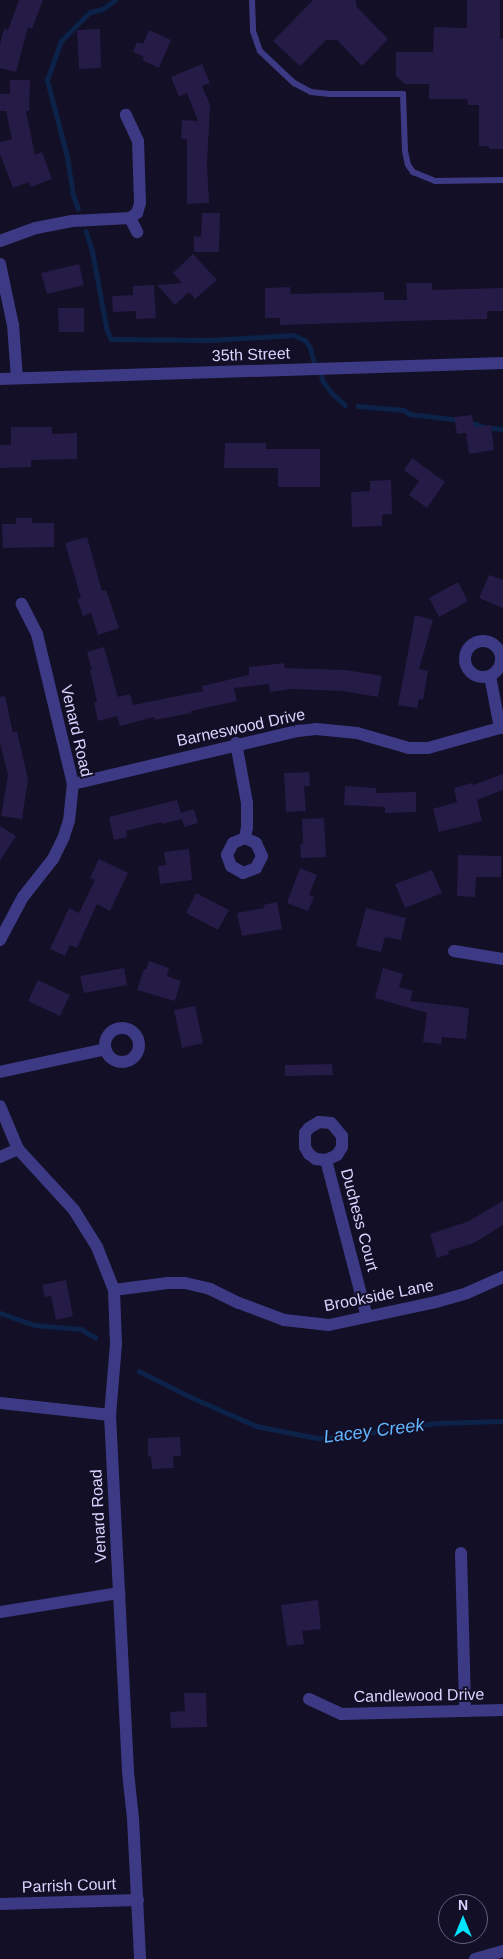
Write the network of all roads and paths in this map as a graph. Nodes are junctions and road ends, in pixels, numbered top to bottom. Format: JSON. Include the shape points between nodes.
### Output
{"nodes":[{"id":1,"x":252,"y":0,"type":"edge"},
{"id":2,"x":126,"y":115,"type":"dead end"},
{"id":3,"x":503,"y":180,"type":"edge"},
{"id":4,"x":130,"y":218,"type":"junction"},
{"id":5,"x":137,"y":232,"type":"dead end"},
{"id":6,"x":0,"y":241,"type":"edge"},
{"id":7,"x":0,"y":264,"type":"edge"},
{"id":8,"x":503,"y":363,"type":"edge"},
{"id":9,"x":17,"y":378,"type":"junction"},
{"id":10,"x":0,"y":379,"type":"edge"},
{"id":11,"x":22,"y":604,"type":"dead end"},
{"id":12,"x":490,"y":676,"type":"dead end"},
{"id":13,"x":501,"y":727,"type":"edge"},
{"id":14,"x":236,"y":743,"type":"junction"},
{"id":15,"x":73,"y":784,"type":"junction"},
{"id":16,"x":246,"y":838,"type":"dead end"},
{"id":17,"x":0,"y":940,"type":"edge"},
{"id":18,"x":454,"y":951,"type":"dead end"},
{"id":19,"x":503,"y":959,"type":"edge"},
{"id":20,"x":106,"y":1049,"type":"dead end"},
{"id":21,"x":0,"y":1072,"type":"edge"},
{"id":22,"x":0,"y":1106,"type":"edge"},
{"id":23,"x":18,"y":1149,"type":"junction"},
{"id":24,"x":0,"y":1157,"type":"edge"},
{"id":25,"x":326,"y":1160,"type":"dead end"},
{"id":26,"x":503,"y":1277,"type":"edge"},
{"id":27,"x":114,"y":1290,"type":"junction"},
{"id":28,"x":367,"y":1317,"type":"junction"},
{"id":29,"x":0,"y":1403,"type":"edge"},
{"id":30,"x":110,"y":1415,"type":"junction"},
{"id":31,"x":461,"y":1553,"type":"dead end"},
{"id":32,"x":119,"y":1593,"type":"junction"},
{"id":33,"x":0,"y":1612,"type":"edge"},
{"id":34,"x":309,"y":1699,"type":"dead end"},
{"id":35,"x":503,"y":1710,"type":"edge"},
{"id":36,"x":465,"y":1711,"type":"junction"},
{"id":37,"x":138,"y":1900,"type":"junction"},
{"id":38,"x":0,"y":1904,"type":"edge"},
{"id":39,"x":503,"y":1952,"type":"edge"},
{"id":40,"x":140,"y":1959,"type":"edge"},
{"id":41,"x":475,"y":1959,"type":"edge"}],
"edges":[{"from":1,"to":3,"type":"lane","via":[[253,31],[260,51],[294,83],[311,92],[330,94],[403,94],[405,151],[413,172],[435,181]]},
{"from":2,"to":4,"type":"street","via":[[138,141],[140,184],[140,203],[137,213]]},
{"from":4,"to":5,"type":"street"},
{"from":4,"to":6,"type":"street","via":[[63,223],[36,228]]},
{"from":7,"to":9,"type":"street","via":[[13,326]]},
{"from":8,"to":9,"type":"street","name":"35th Street"},
{"from":9,"to":10,"type":"street","name":"35th Street"},
{"from":11,"to":15,"type":"street","name":"Venard Road","via":[[37,634]]},
{"from":12,"to":13,"type":"street"},
{"from":13,"to":14,"type":"street","name":"Barneswood Drive","via":[[428,748],[409,748],[356,733],[316,729]]},
{"from":14,"to":15,"type":"street","name":"Barneswood Drive"},
{"from":14,"to":16,"type":"street","via":[[247,803]]},
{"from":15,"to":17,"type":"street","name":"Venard Road","via":[[64,836],[53,859],[23,897]]},
{"from":18,"to":19,"type":"street"},
{"from":20,"to":21,"type":"street"},
{"from":22,"to":23,"type":"street","name":"Venard Road"},
{"from":23,"to":24,"type":"street"},
{"from":23,"to":27,"type":"street","name":"Venard Road","via":[[74,1210],[97,1247]]},
{"from":25,"to":28,"type":"street","name":"Duchess Court"},
{"from":26,"to":28,"type":"street","name":"Brookside Lane","via":[[468,1293]]},
{"from":27,"to":28,"type":"street","name":"Brookside Lane","via":[[185,1283],[210,1289],[284,1320],[329,1325]]},
{"from":27,"to":30,"type":"street","name":"Venard Road","via":[[116,1344]]},
{"from":29,"to":30,"type":"street"},
{"from":30,"to":32,"type":"street","name":"Venard Road"},
{"from":31,"to":36,"type":"street"},
{"from":32,"to":33,"type":"street"},
{"from":32,"to":37,"type":"street","name":"Venard Road"},
{"from":34,"to":36,"type":"street","name":"Candlewood Drive","via":[[342,1714]]},
{"from":35,"to":36,"type":"street","name":"Candlewood Drive"},
{"from":37,"to":38,"type":"street","name":"Parrish Court"},
{"from":37,"to":40,"type":"street","name":"Venard Road"},
{"from":39,"to":41,"type":"street"}]}
